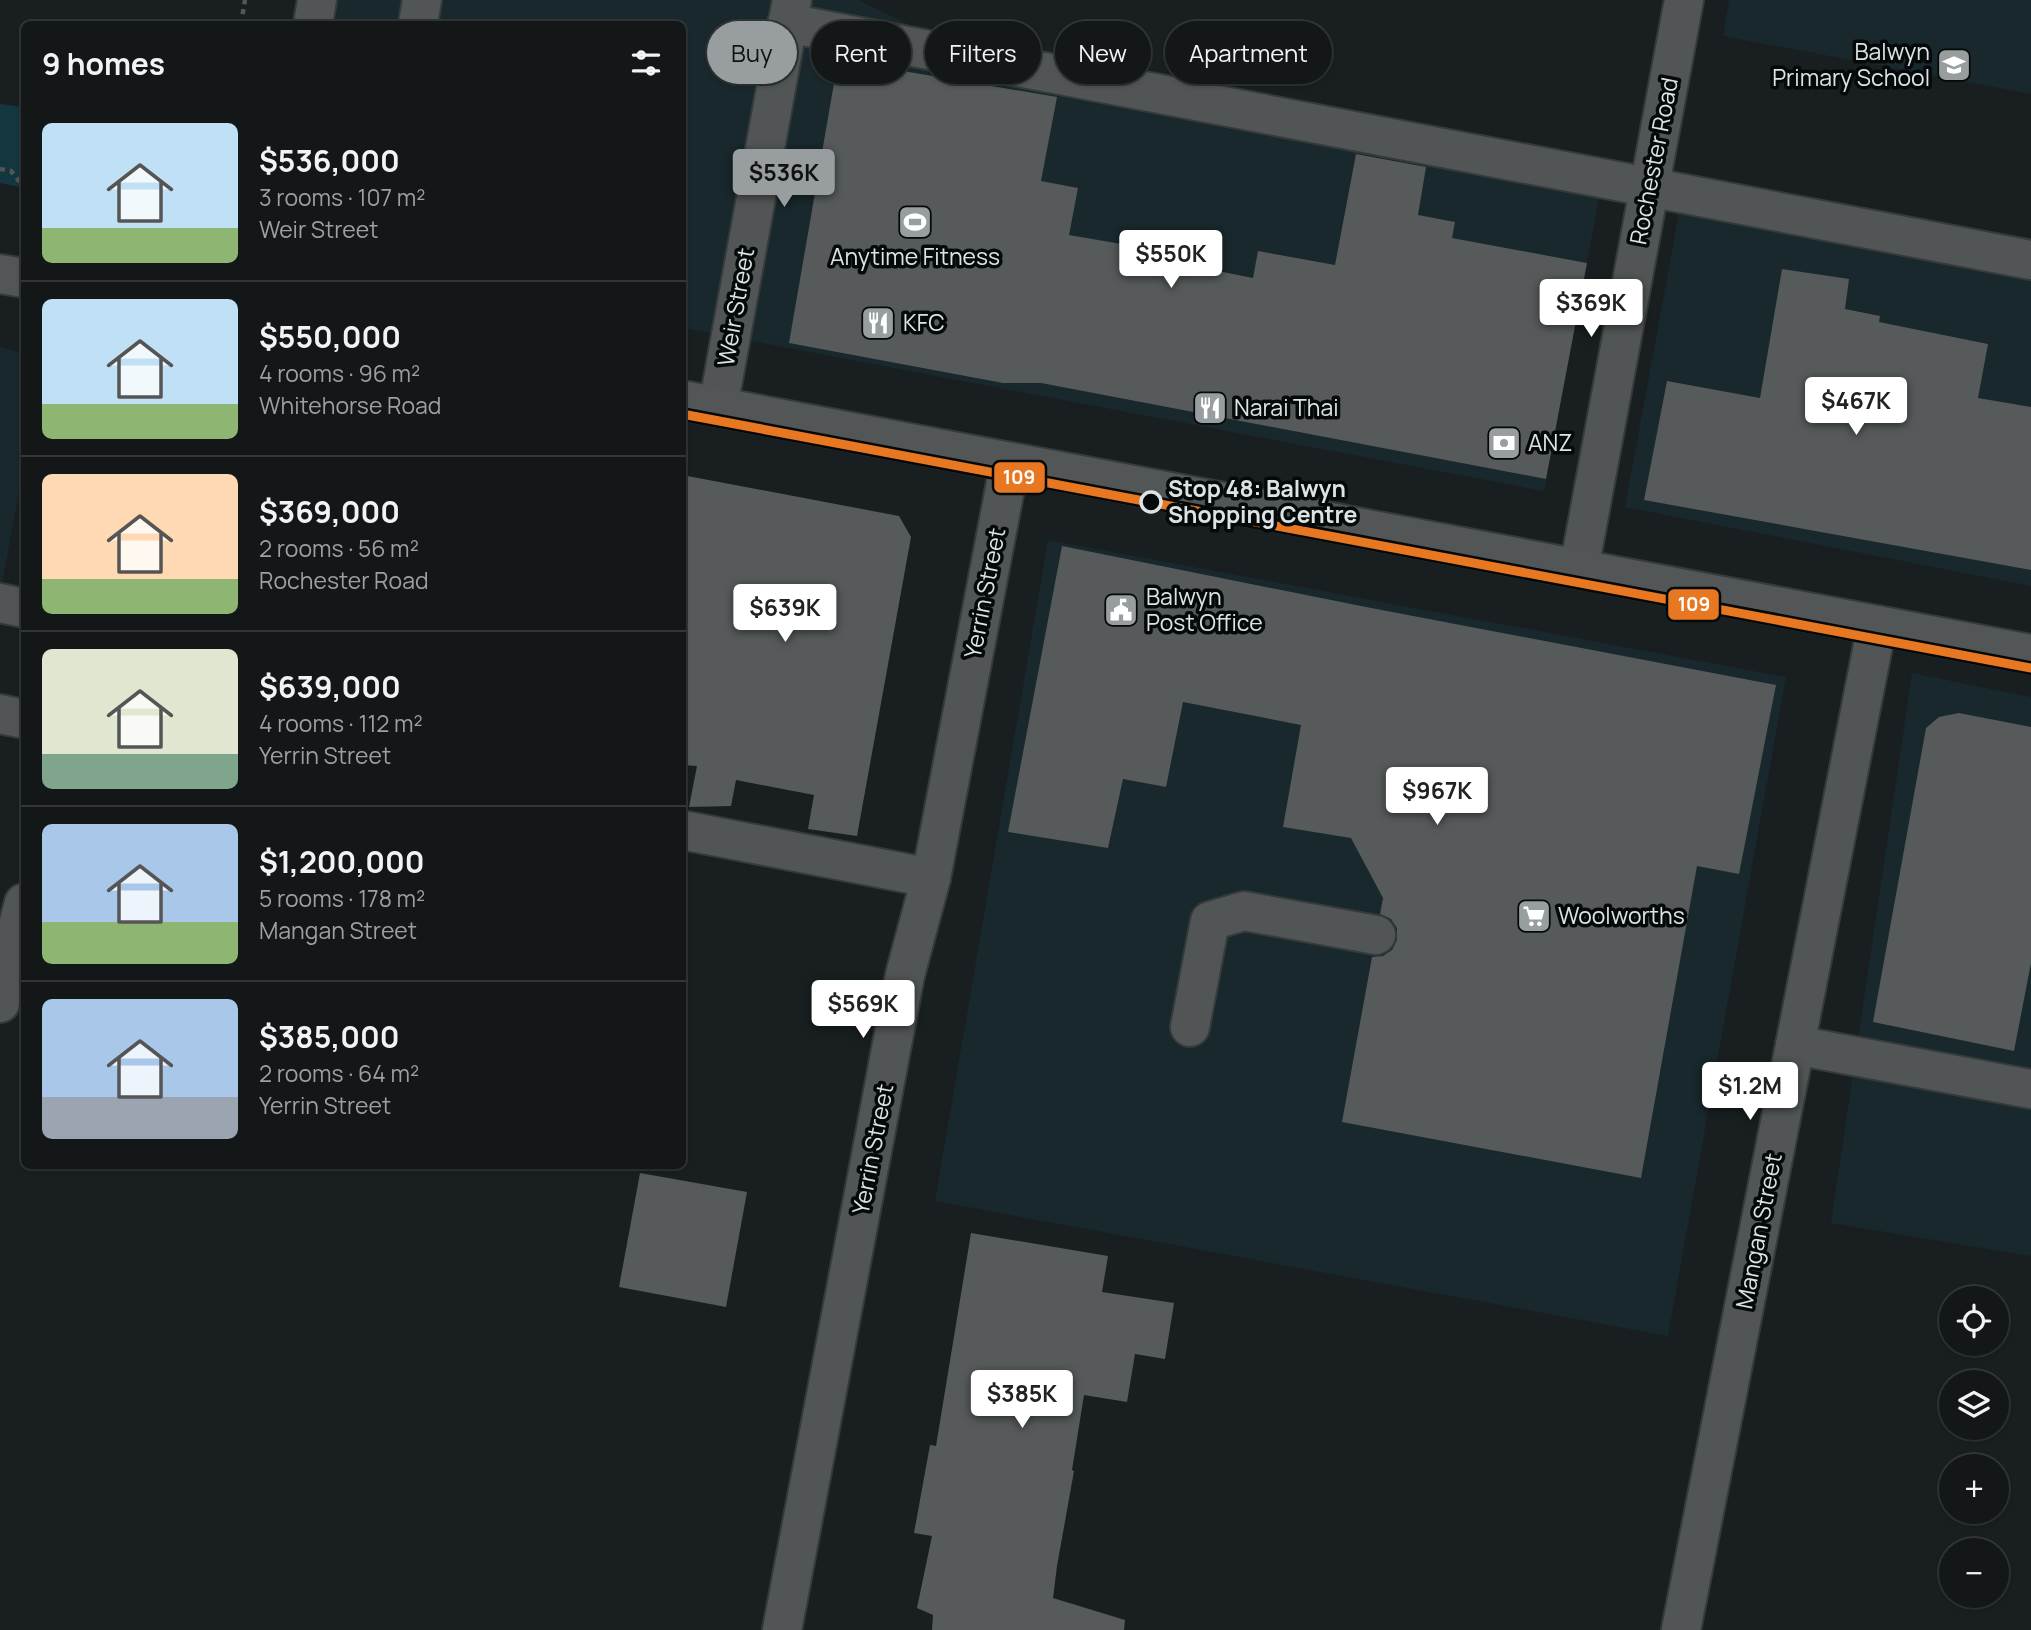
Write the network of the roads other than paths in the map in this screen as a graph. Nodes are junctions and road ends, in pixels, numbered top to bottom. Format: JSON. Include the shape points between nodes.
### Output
{"nodes":[{"id":1,"x":317,"y":0,"type":"edge"},
{"id":2,"x":422,"y":0,"type":"edge"},
{"id":3,"x":1684,"y":0,"type":"edge"},
{"id":4,"x":790,"y":11,"type":"edge"},
{"id":5,"x":314,"y":21,"type":"edge"},
{"id":6,"x":418,"y":21,"type":"edge"},
{"id":7,"x":1650,"y":186,"type":"junction"},
{"id":8,"x":2031,"y":260,"type":"edge"},
{"id":9,"x":0,"y":274,"type":"edge"},
{"id":10,"x":21,"y":278,"type":"edge"},
{"id":11,"x":700,"y":403,"type":"edge"},
{"id":12,"x":1010,"y":463,"type":"junction"},
{"id":13,"x":1579,"y":569,"type":"junction"},
{"id":14,"x":0,"y":603,"type":"edge"},
{"id":15,"x":21,"y":607,"type":"edge"},
{"id":16,"x":1877,"y":625,"type":"junction"},
{"id":17,"x":2031,"y":654,"type":"edge"},
{"id":18,"x":0,"y":714,"type":"edge"},
{"id":19,"x":21,"y":718,"type":"edge"},
{"id":20,"x":686,"y":831,"type":"edge"},
{"id":21,"x":930,"y":878,"type":"junction"},
{"id":22,"x":21,"y":915,"type":"edge"},
{"id":23,"x":1376,"y":935,"type":"dead end"},
{"id":24,"x":0,"y":1003,"type":"edge"},
{"id":25,"x":1191,"y":1027,"type":"dead end"},
{"id":26,"x":1795,"y":1045,"type":"junction"},
{"id":27,"x":2031,"y":1089,"type":"edge"},
{"id":28,"x":782,"y":1630,"type":"edge"},
{"id":29,"x":1681,"y":1630,"type":"edge"}],
"edges":[{"from":1,"to":5,"type":"street"},
{"from":2,"to":6,"type":"street"},
{"from":3,"to":7,"type":"street","name":"Rochester Road"},
{"from":4,"to":7,"type":"street"},
{"from":4,"to":11,"type":"street","name":"Weir Street"},
{"from":7,"to":8,"type":"street"},
{"from":7,"to":13,"type":"street","name":"Rochester Road"},
{"from":9,"to":10,"type":"main road"},
{"from":11,"to":12,"type":"main road"},
{"from":12,"to":13,"type":"main road"},
{"from":12,"to":21,"type":"street","name":"Yerrin Street"},
{"from":13,"to":16,"type":"main road"},
{"from":14,"to":15,"type":"street"},
{"from":16,"to":17,"type":"main road"},
{"from":16,"to":26,"type":"street","name":"Mangan Street"},
{"from":18,"to":19,"type":"street"},
{"from":20,"to":21,"type":"street"},
{"from":21,"to":28,"type":"street","name":"Yerrin Street","via":[[905,975]]},
{"from":22,"to":24,"type":"street"},
{"from":23,"to":25,"type":"street","via":[[1244,911],[1210,921]]},
{"from":26,"to":27,"type":"street"},
{"from":26,"to":29,"type":"street","name":"Mangan Street"}]}
